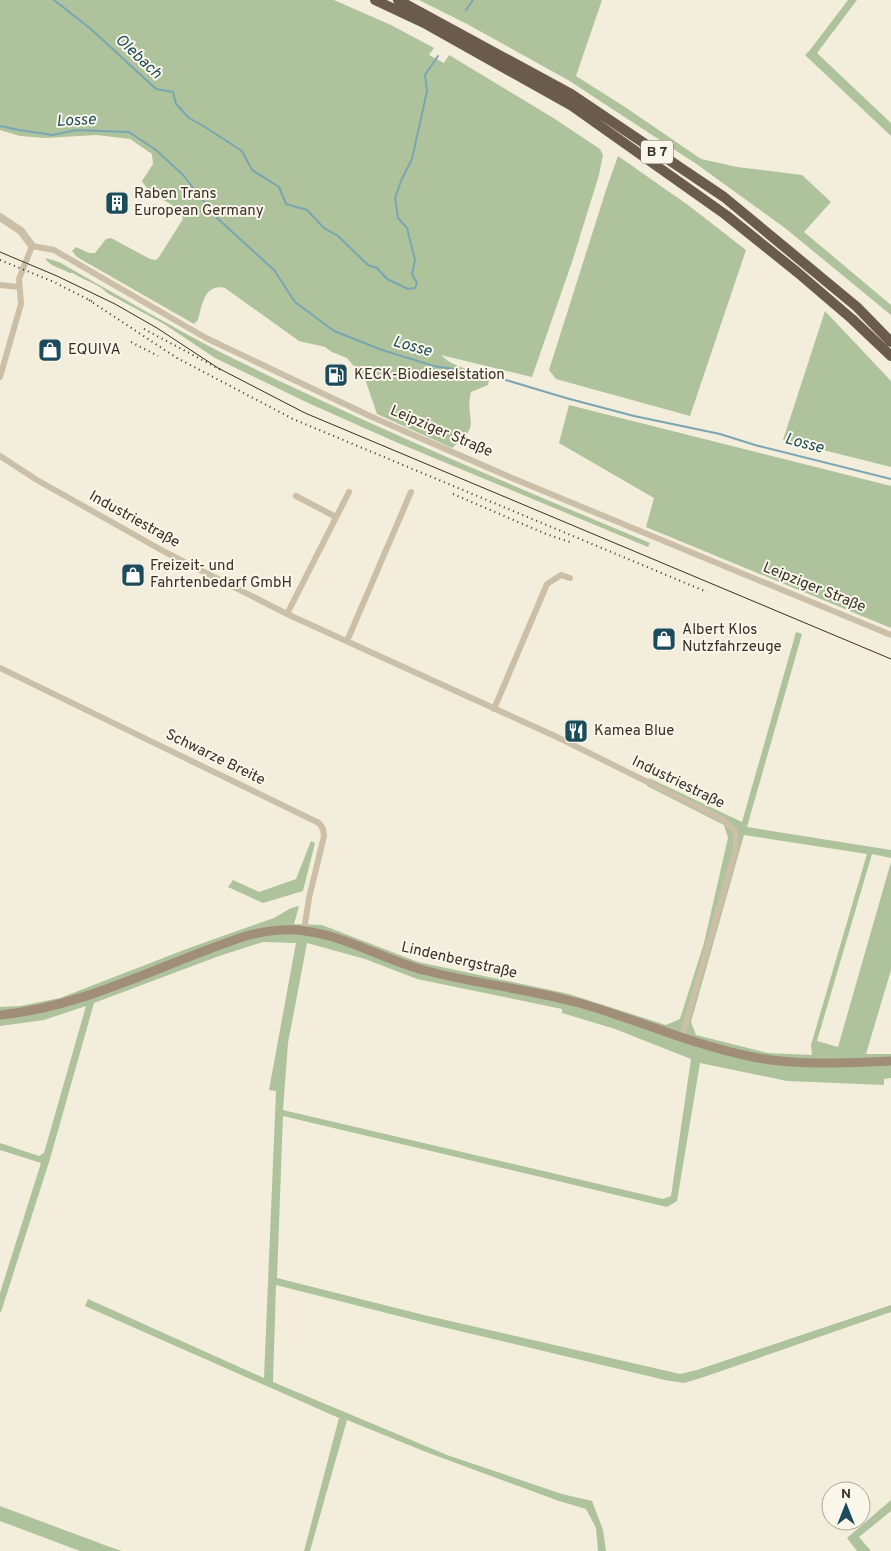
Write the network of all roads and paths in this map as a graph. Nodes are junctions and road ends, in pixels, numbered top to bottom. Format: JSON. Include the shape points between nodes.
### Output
{"nodes":[{"id":1,"x":375,"y":0,"type":"edge"},
{"id":2,"x":398,"y":0,"type":"edge"},
{"id":3,"x":0,"y":218,"type":"edge"},
{"id":4,"x":32,"y":246,"type":"junction"},
{"id":5,"x":0,"y":285,"type":"edge"},
{"id":6,"x":20,"y":287,"type":"junction"},
{"id":7,"x":891,"y":342,"type":"edge"},
{"id":8,"x":891,"y":356,"type":"edge"},
{"id":9,"x":0,"y":377,"type":"edge"},
{"id":10,"x":0,"y":456,"type":"edge"},
{"id":11,"x":349,"y":492,"type":"dead end"},
{"id":12,"x":411,"y":492,"type":"dead end"},
{"id":13,"x":296,"y":496,"type":"dead end"},
{"id":14,"x":336,"y":517,"type":"junction"},
{"id":15,"x":570,"y":578,"type":"dead end"},
{"id":16,"x":287,"y":614,"type":"junction"},
{"id":17,"x":891,"y":635,"type":"edge"},
{"id":18,"x":347,"y":642,"type":"junction"},
{"id":19,"x":0,"y":668,"type":"edge"},
{"id":20,"x":494,"y":709,"type":"junction"},
{"id":21,"x":304,"y":930,"type":"junction"},
{"id":22,"x":0,"y":1015,"type":"edge"},
{"id":23,"x":682,"y":1037,"type":"junction"},
{"id":24,"x":891,"y":1061,"type":"edge"}],
"edges":[{"from":1,"to":8,"type":"highway","number":"B 7","via":[[424,23],[572,106],[726,215],[797,272]]},
{"from":2,"to":7,"type":"highway","number":"B 7","via":[[570,94],[724,197],[857,307]]},
{"from":3,"to":4,"type":"street","via":[[21,231]]},
{"from":4,"to":6,"type":"street","via":[[19,279]]},
{"from":4,"to":17,"type":"street","name":"Leipziger Straße","via":[[54,250],[206,338],[372,417]]},
{"from":5,"to":6,"type":"street"},
{"from":6,"to":9,"type":"street","via":[[21,304]]},
{"from":10,"to":16,"type":"street","name":"Industriestraße","via":[[164,552]]},
{"from":11,"to":14,"type":"street"},
{"from":12,"to":18,"type":"street"},
{"from":13,"to":14,"type":"street"},
{"from":14,"to":16,"type":"street"},
{"from":15,"to":20,"type":"street","via":[[560,575],[547,584]]},
{"from":16,"to":18,"type":"street","name":"Industriestraße"},
{"from":18,"to":20,"type":"street","name":"Industriestraße"},
{"from":19,"to":21,"type":"street","name":"Schwarze Breite","via":[[320,823],[324,836]]},
{"from":20,"to":23,"type":"street","name":"Industriestraße","via":[[722,819],[735,831],[736,848]]},
{"from":21,"to":22,"type":"main road","name":"Lindenbergstraße","via":[[249,935],[72,1001]]},
{"from":21,"to":23,"type":"main road","name":"Lindenbergstraße","via":[[425,971],[577,1002]]},
{"from":23,"to":24,"type":"main road","name":"Lindenbergstraße","via":[[725,1051],[769,1060],[820,1063]]}]}
